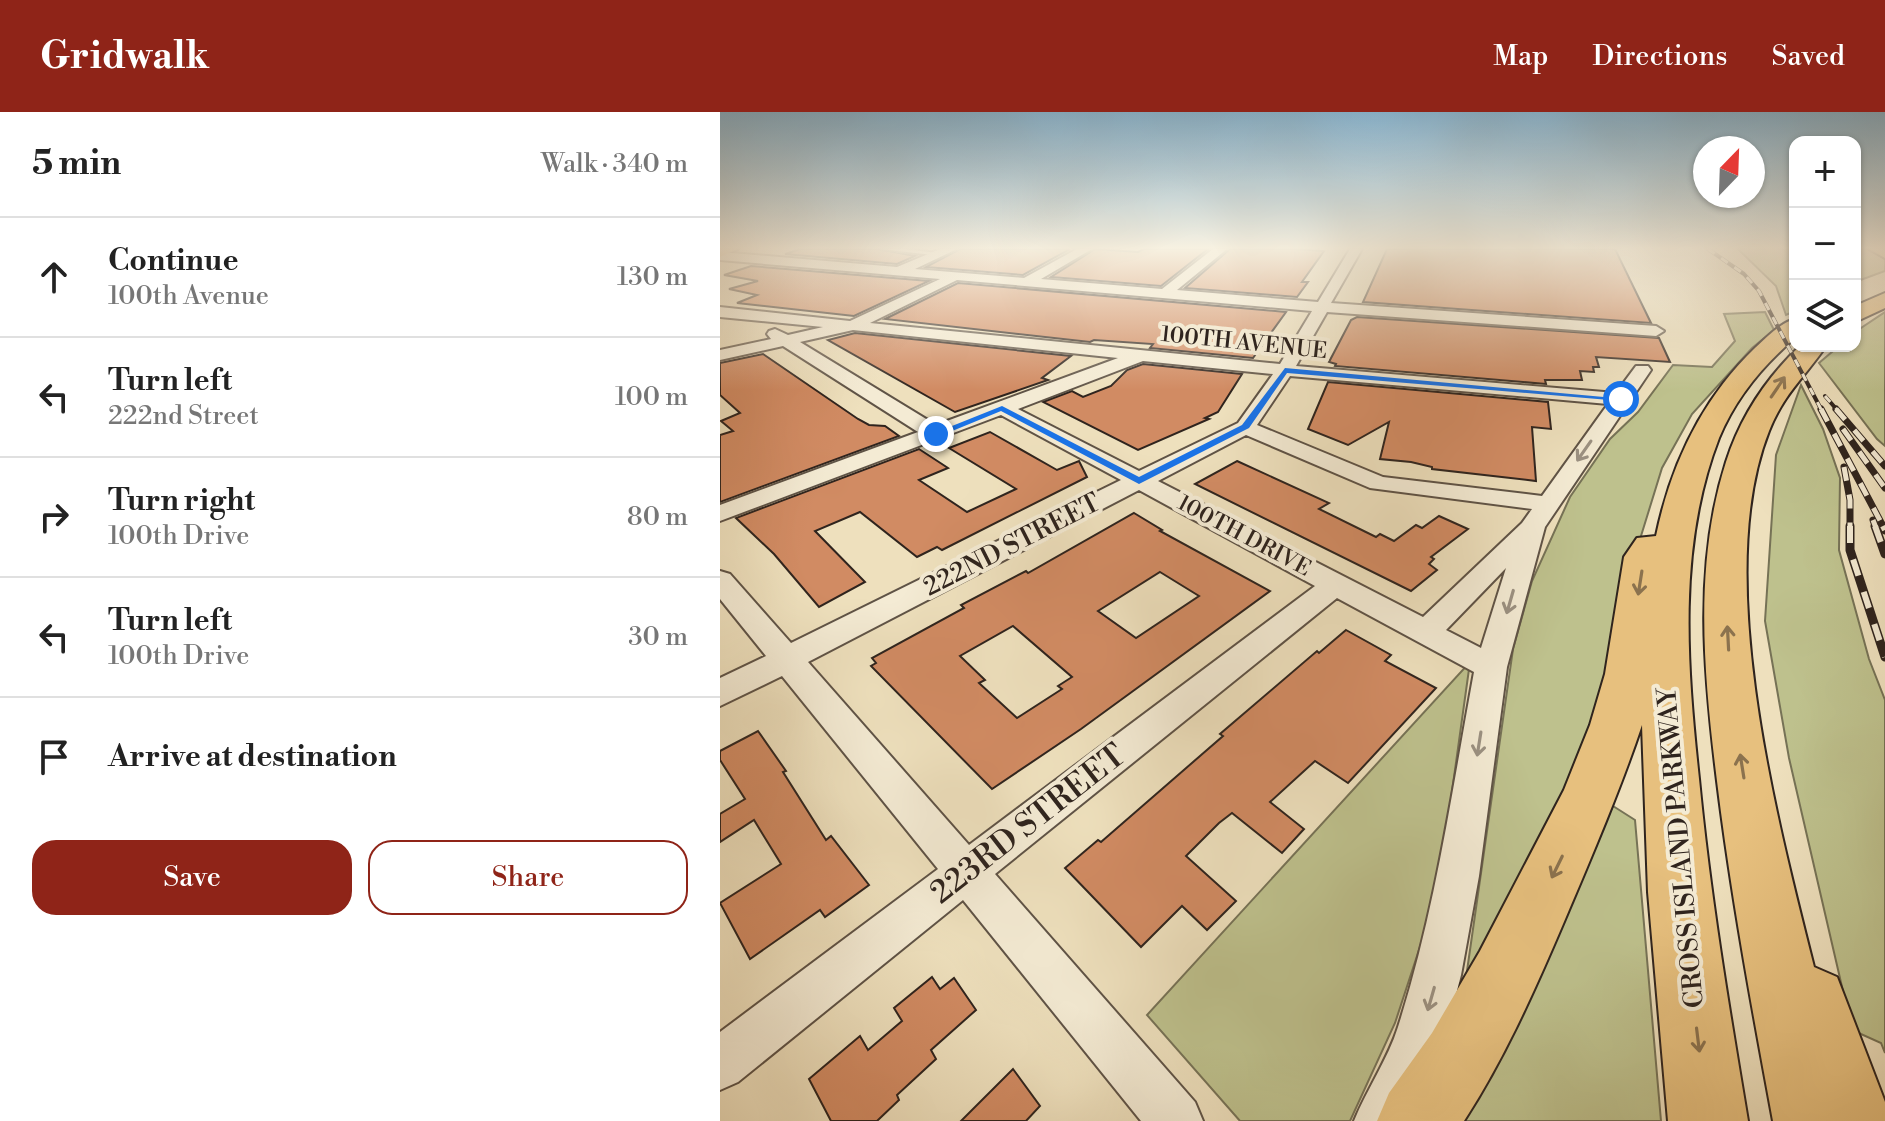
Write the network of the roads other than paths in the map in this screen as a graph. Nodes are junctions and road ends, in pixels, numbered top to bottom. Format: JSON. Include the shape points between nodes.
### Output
{"nodes":[{"id":1,"x":914,"y":296,"type":"edge"},
{"id":2,"x":1177,"y":296,"type":"edge"},
{"id":3,"x":1328,"y":296,"type":"edge"},
{"id":4,"x":1885,"y":299,"type":"edge"},
{"id":5,"x":1322,"y":307,"type":"junction"},
{"id":6,"x":720,"y":312,"type":"edge"},
{"id":7,"x":1861,"y":312,"type":"edge"},
{"id":8,"x":748,"y":315,"type":"junction"},
{"id":9,"x":851,"y":326,"type":"junction"},
{"id":10,"x":1656,"y":331,"type":"dead end"},
{"id":11,"x":1789,"y":332,"type":"edge"},
{"id":12,"x":783,"y":339,"type":"junction"},
{"id":13,"x":1808,"y":352,"type":"edge"},
{"id":14,"x":720,"y":355,"type":"edge"},
{"id":15,"x":1142,"y":355,"type":"junction"},
{"id":16,"x":1285,"y":370,"type":"junction"},
{"id":17,"x":1642,"y":370,"type":"dead end"},
{"id":18,"x":1621,"y":399,"type":"junction"},
{"id":19,"x":1002,"y":408,"type":"junction"},
{"id":20,"x":1245,"y":427,"type":"junction"},
{"id":21,"x":936,"y":434,"type":"junction"},
{"id":22,"x":1139,"y":481,"type":"junction"},
{"id":23,"x":1685,"y":489,"type":"junction"},
{"id":24,"x":720,"y":514,"type":"edge"},
{"id":25,"x":1539,"y":516,"type":"junction"},
{"id":26,"x":720,"y":580,"type":"edge"},
{"id":27,"x":1336,"y":584,"type":"junction"},
{"id":28,"x":1426,"y":632,"type":"junction"},
{"id":29,"x":786,"y":659,"type":"junction"},
{"id":30,"x":1491,"y":667,"type":"junction"},
{"id":31,"x":720,"y":693,"type":"edge"},
{"id":32,"x":1750,"y":817,"type":"junction"},
{"id":33,"x":967,"y":873,"type":"junction"},
{"id":34,"x":720,"y":1064,"type":"edge"},
{"id":35,"x":1176,"y":1121,"type":"edge"},
{"id":36,"x":1381,"y":1121,"type":"edge"},
{"id":37,"x":1417,"y":1121,"type":"edge"},
{"id":38,"x":1708,"y":1121,"type":"edge"},
{"id":39,"x":1813,"y":1121,"type":"edge"},
{"id":40,"x":1852,"y":1121,"type":"edge"}],
"edges":[{"from":1,"to":9,"type":"street"},
{"from":2,"to":5,"type":"street"},
{"from":3,"to":5,"type":"street","name":"222ND STREET"},
{"from":4,"to":7,"type":"main road"},
{"from":5,"to":10,"type":"street"},
{"from":5,"to":16,"type":"street","name":"222ND STREET"},
{"from":6,"to":8,"type":"street","name":"100TH AVENUE"},
{"from":8,"to":9,"type":"street","name":"100TH AVENUE"},
{"from":8,"to":12,"type":"street"},
{"from":9,"to":12,"type":"street"},
{"from":9,"to":15,"type":"street","name":"100TH AVENUE"},
{"from":11,"to":23,"type":"main road","name":"CROSS ISLAND PARKWAY","via":[[1739,379],[1704,437]]},
{"from":12,"to":14,"type":"street"},
{"from":12,"to":21,"type":"street"},
{"from":32,"to":13,"type":"main road","one_way":true,"via":[[1728,634],[1733,505],[1763,410]]},
{"from":15,"to":16,"type":"street","name":"100TH AVENUE"},
{"from":15,"to":19,"type":"street"},
{"from":16,"to":18,"type":"street","name":"100TH AVENUE"},
{"from":16,"to":20,"type":"street","name":"222ND STREET"},
{"from":17,"to":18,"type":"street"},
{"from":18,"to":25,"type":"street","one_way":true},
{"from":19,"to":21,"type":"street"},
{"from":19,"to":22,"type":"street","name":"100TH DRIVE"},
{"from":20,"to":22,"type":"street","name":"222ND STREET"},
{"from":20,"to":25,"type":"street","via":[[1378,483]]},
{"from":21,"to":24,"type":"street"},
{"from":22,"to":27,"type":"street","name":"100TH DRIVE"},
{"from":22,"to":29,"type":"street","name":"222ND STREET"},
{"from":23,"to":37,"type":"main road","one_way":true,"via":[[1644,557],[1626,687],[1590,796],[1505,976],[1459,1060]]},
{"from":23,"to":38,"type":"main road","name":"CROSS ISLAND PARKWAY","one_way":true,"via":[[1668,602],[1667,719],[1680,893]]},
{"from":25,"to":28,"type":"street"},
{"from":25,"to":30,"type":"street","one_way":true},
{"from":26,"to":29,"type":"street"},
{"from":27,"to":28,"type":"street","name":"100TH DRIVE"},
{"from":27,"to":33,"type":"street","name":"223RD STREET"},
{"from":28,"to":30,"type":"street","name":"100TH DRIVE"},
{"from":29,"to":31,"type":"street","name":"222ND STREET"},
{"from":29,"to":33,"type":"street"},
{"from":30,"to":36,"type":"street","one_way":true,"via":[[1437,975],[1420,1038]]},
{"from":32,"to":39,"type":"main road"},
{"from":32,"to":40,"type":"main road"},
{"from":33,"to":34,"type":"street","name":"223RD STREET"},
{"from":33,"to":35,"type":"street"}]}
